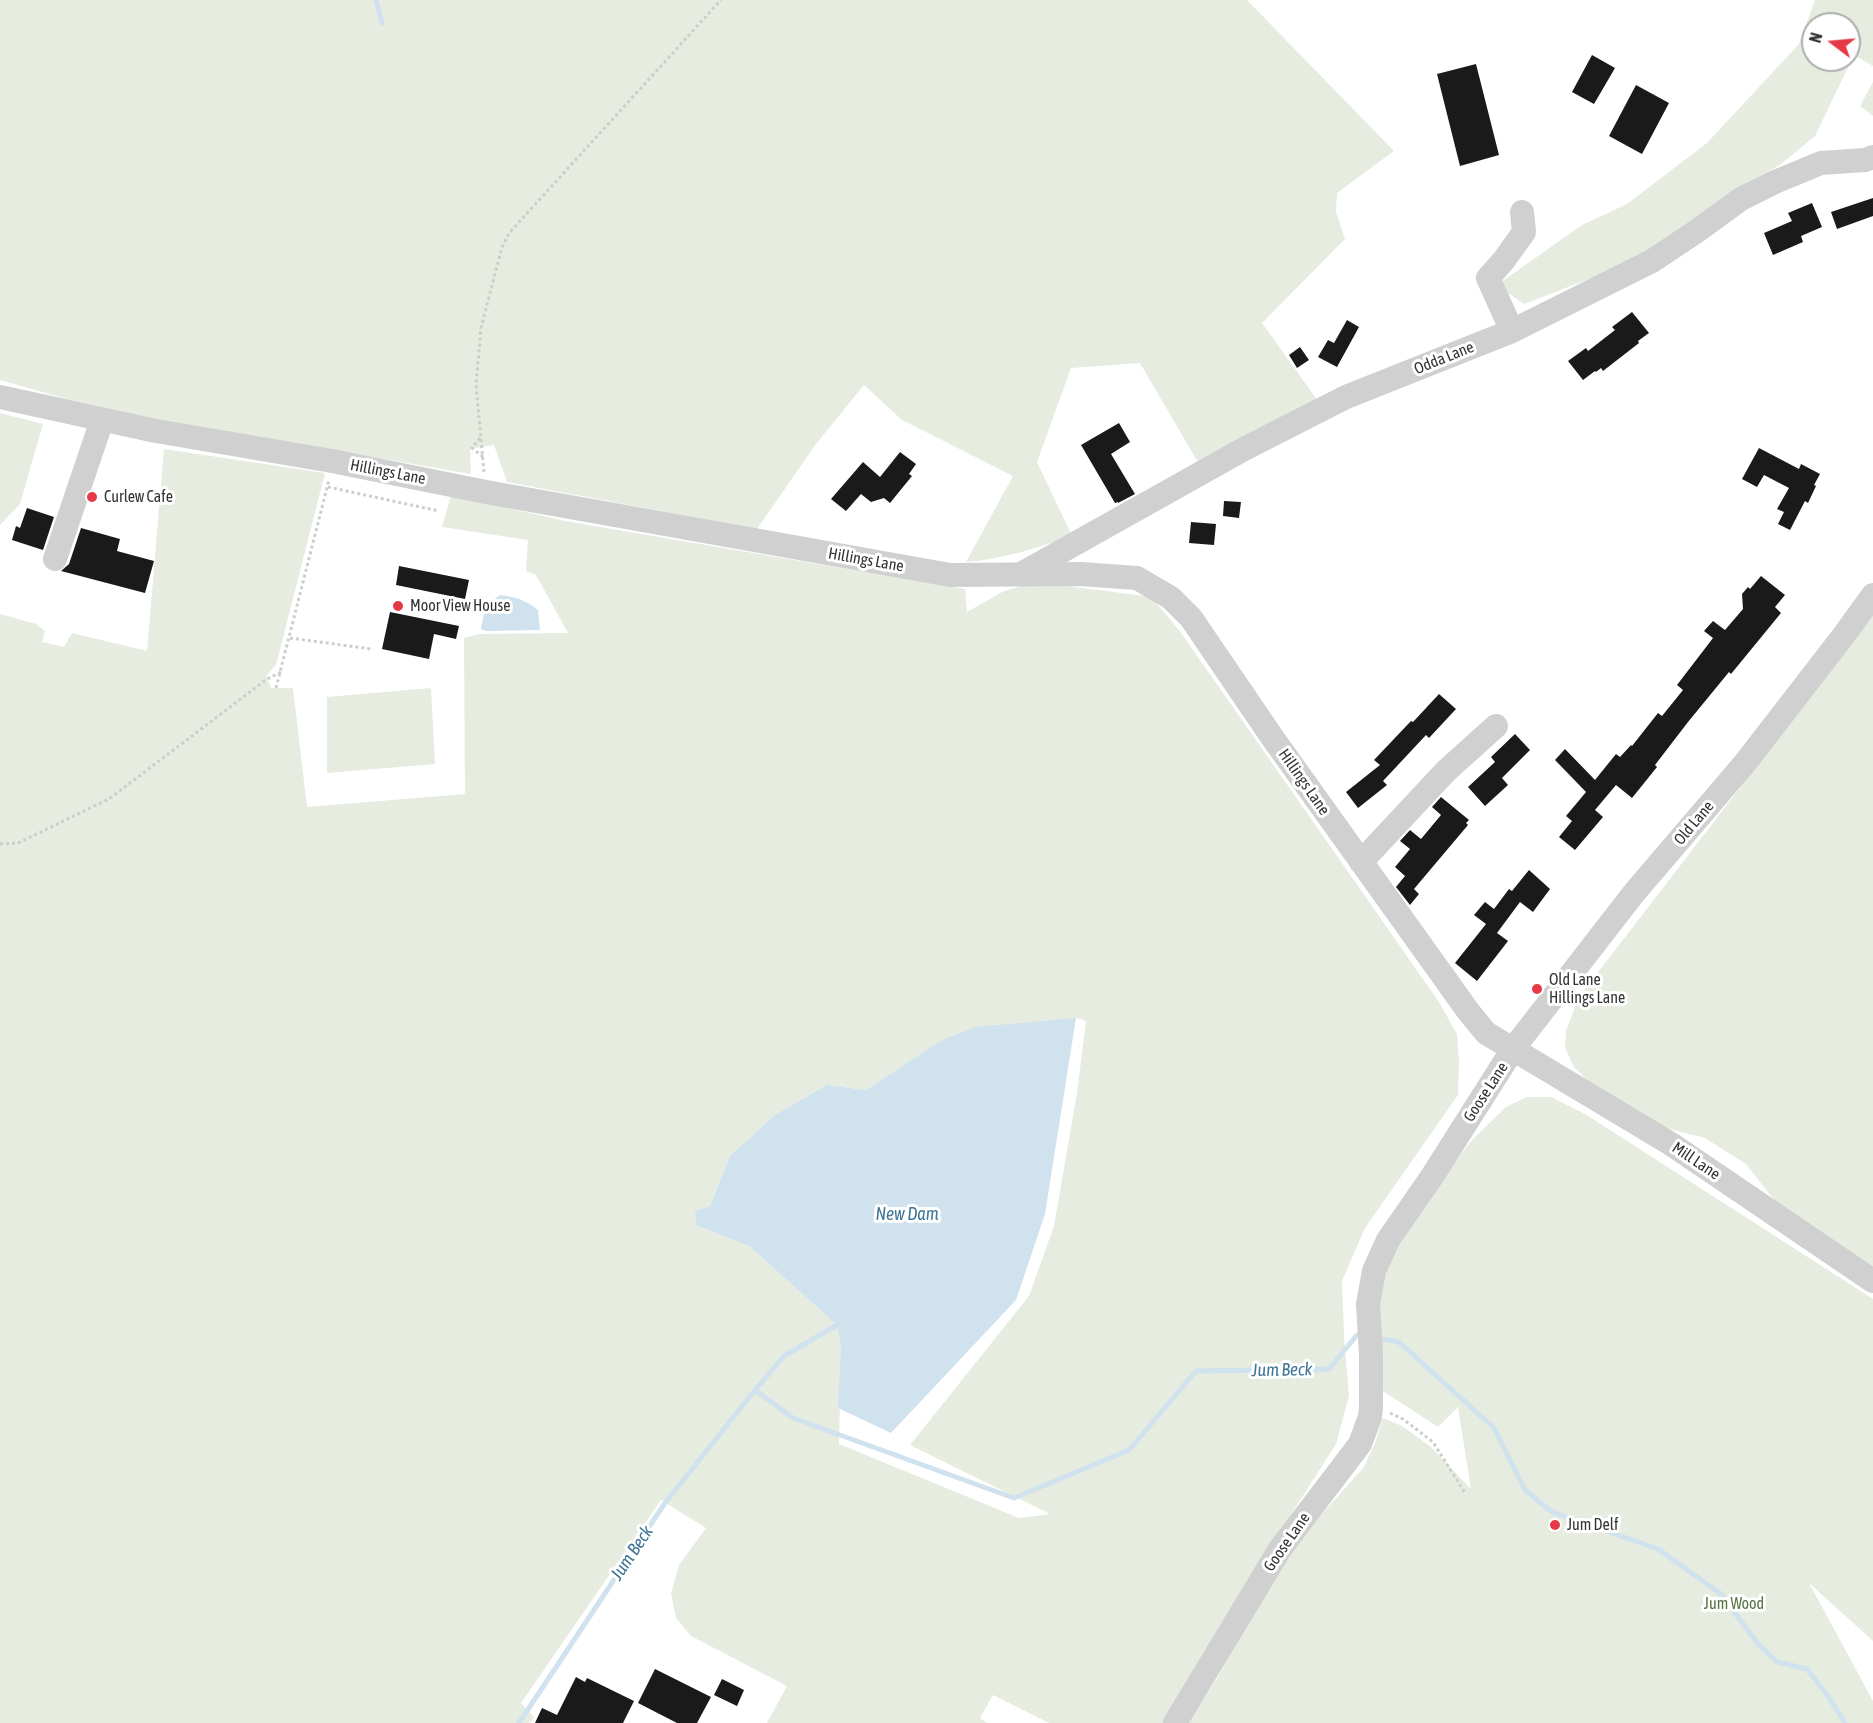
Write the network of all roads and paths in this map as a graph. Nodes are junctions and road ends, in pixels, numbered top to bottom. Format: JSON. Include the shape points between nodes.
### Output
{"nodes":[{"id":1,"x":721,"y":0,"type":"edge"},
{"id":2,"x":1873,"y":157,"type":"edge"},
{"id":3,"x":1522,"y":212,"type":"dead end"},
{"id":4,"x":1512,"y":331,"type":"junction"},
{"id":5,"x":0,"y":398,"type":"edge"},
{"id":6,"x":102,"y":420,"type":"junction"},
{"id":7,"x":481,"y":437,"type":"junction"},
{"id":8,"x":483,"y":458,"type":"junction"},
{"id":9,"x":486,"y":492,"type":"junction"},
{"id":10,"x":438,"y":511,"type":"dead end"},
{"id":11,"x":55,"y":559,"type":"dead end"},
{"id":12,"x":1019,"y":575,"type":"junction"},
{"id":13,"x":1873,"y":595,"type":"edge"},
{"id":14,"x":290,"y":638,"type":"junction"},
{"id":15,"x":371,"y":649,"type":"dead end"},
{"id":16,"x":281,"y":672,"type":"junction"},
{"id":17,"x":276,"y":688,"type":"dead end"},
{"id":18,"x":1496,"y":726,"type":"dead end"},
{"id":19,"x":0,"y":844,"type":"edge"},
{"id":20,"x":1361,"y":862,"type":"junction"},
{"id":21,"x":1513,"y":1049,"type":"junction"},
{"id":22,"x":1873,"y":1281,"type":"edge"},
{"id":23,"x":1371,"y":1407,"type":"junction"},
{"id":24,"x":1465,"y":1493,"type":"dead end"},
{"id":25,"x":1175,"y":1723,"type":"edge"}],
"edges":[{"from":1,"to":7,"type":"path","via":[[510,232],[502,247],[481,328],[476,386]]},
{"from":2,"to":4,"type":"street","name":"Odda Lane","via":[[1821,163],[1775,182],[1741,199],[1652,261]]},
{"from":3,"to":4,"type":"street","via":[[1524,232],[1488,278]]},
{"from":4,"to":12,"type":"street","name":"Odda Lane","via":[[1346,397],[1244,449]]},
{"from":5,"to":6,"type":"street","name":"Hillings Lane"},
{"from":6,"to":9,"type":"street","name":"Hillings Lane","via":[[332,460]]},
{"from":6,"to":11,"type":"street"},
{"from":7,"to":8,"type":"path"},
{"from":7,"to":8,"type":"path","via":[[472,448]]},
{"from":8,"to":9,"type":"path"},
{"from":9,"to":12,"type":"street","name":"Hillings Lane","via":[[950,574]]},
{"from":10,"to":14,"type":"path","via":[[328,487]]},
{"from":12,"to":20,"type":"street","name":"Hillings Lane","via":[[1137,578],[1172,598],[1191,618]]},
{"from":13,"to":21,"type":"street","name":"Old Lane","via":[[1745,763],[1634,893]]},
{"from":14,"to":15,"type":"path"},
{"from":14,"to":16,"type":"path"},
{"from":16,"to":17,"type":"path"},
{"from":16,"to":19,"type":"path","via":[[109,799],[18,843]]},
{"from":18,"to":20,"type":"street","via":[[1446,771]]},
{"from":20,"to":21,"type":"street","name":"Hillings Lane","via":[[1468,1011],[1486,1033]]},
{"from":21,"to":22,"type":"street","name":"Mill Lane","via":[[1671,1144]]},
{"from":21,"to":23,"type":"street","name":"Goose Lane","via":[[1388,1240],[1374,1271],[1368,1304]]},
{"from":23,"to":24,"type":"path","via":[[1403,1419],[1433,1442]]},
{"from":23,"to":25,"type":"street","name":"Goose Lane","via":[[1360,1444],[1280,1549]]}]}
